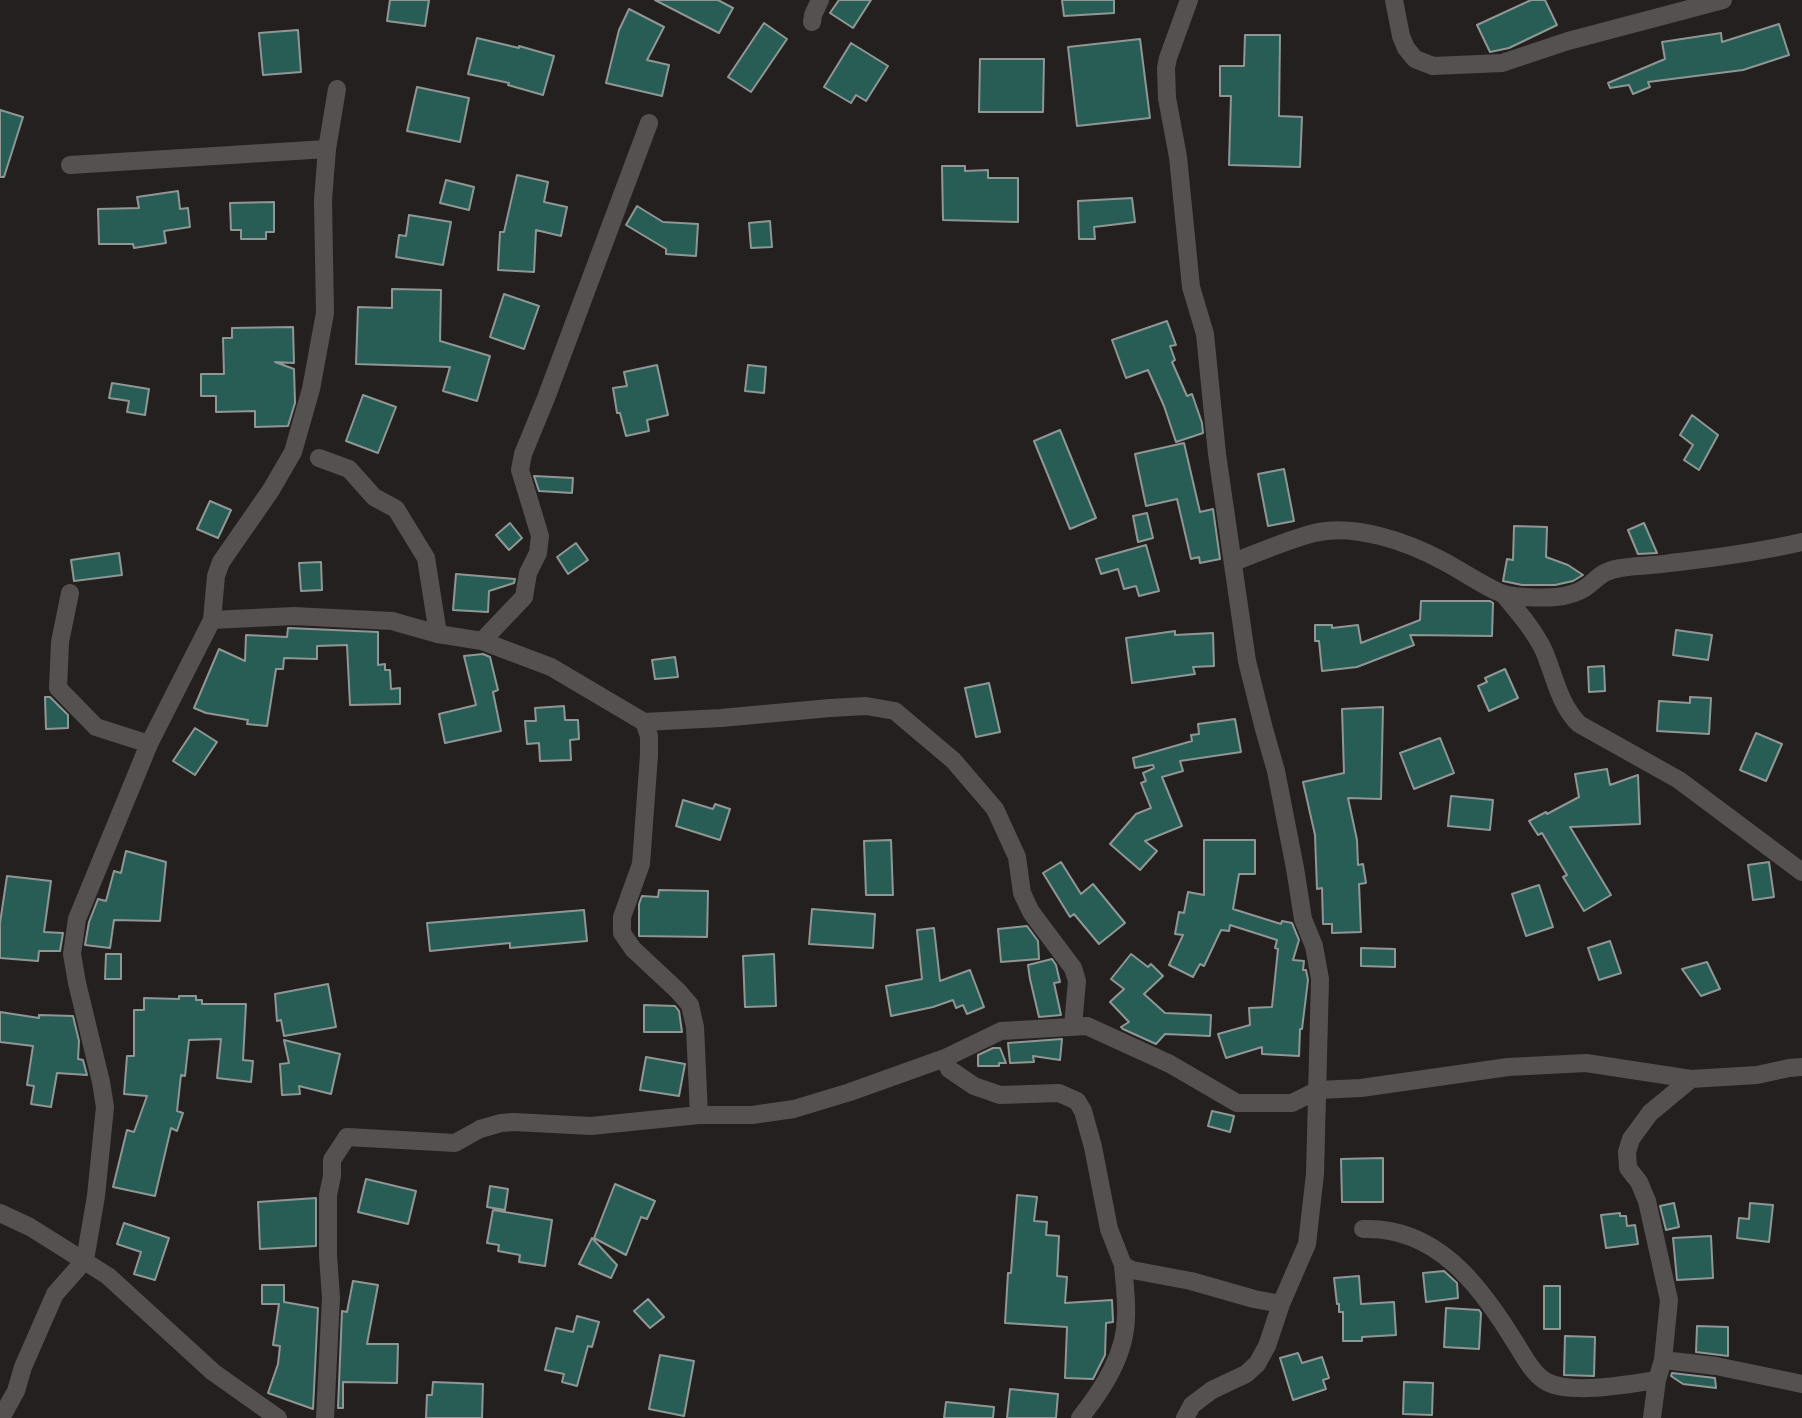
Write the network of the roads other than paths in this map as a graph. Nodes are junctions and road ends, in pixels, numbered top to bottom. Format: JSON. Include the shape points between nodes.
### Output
{"nodes":[{"id":1,"x":820,"y":0,"type":"edge"},
{"id":2,"x":1189,"y":0,"type":"edge"},
{"id":3,"x":1394,"y":0,"type":"edge"},
{"id":4,"x":1723,"y":0,"type":"edge"},
{"id":5,"x":812,"y":22,"type":"dead end"},
{"id":6,"x":337,"y":89,"type":"dead end"},
{"id":7,"x":649,"y":123,"type":"dead end"},
{"id":8,"x":327,"y":149,"type":"junction"},
{"id":9,"x":70,"y":165,"type":"dead end"},
{"id":10,"x":319,"y":458,"type":"dead end"},
{"id":11,"x":1802,"y":542,"type":"edge"},
{"id":12,"x":1234,"y":562,"type":"junction"},
{"id":13,"x":70,"y":593,"type":"dead end"},
{"id":14,"x":1504,"y":595,"type":"junction"},
{"id":15,"x":212,"y":620,"type":"junction"},
{"id":16,"x":438,"y":634,"type":"junction"},
{"id":17,"x":482,"y":641,"type":"junction"},
{"id":18,"x":644,"y":722,"type":"junction"},
{"id":19,"x":149,"y":744,"type":"junction"},
{"id":20,"x":1802,"y":872,"type":"edge"},
{"id":21,"x":1073,"y":1026,"type":"junction"},
{"id":22,"x":945,"y":1058,"type":"junction"},
{"id":23,"x":1802,"y":1067,"type":"edge"},
{"id":24,"x":1691,"y":1079,"type":"junction"},
{"id":25,"x":1318,"y":1090,"type":"junction"},
{"id":26,"x":699,"y":1115,"type":"junction"},
{"id":27,"x":0,"y":1213,"type":"edge"},
{"id":28,"x":1363,"y":1229,"type":"dead end"},
{"id":29,"x":85,"y":1260,"type":"junction"},
{"id":30,"x":1123,"y":1265,"type":"junction"},
{"id":31,"x":1281,"y":1304,"type":"junction"},
{"id":32,"x":1663,"y":1360,"type":"junction"},
{"id":33,"x":1657,"y":1380,"type":"junction"},
{"id":34,"x":1802,"y":1384,"type":"edge"},
{"id":35,"x":1,"y":1418,"type":"edge"},
{"id":36,"x":278,"y":1418,"type":"edge"},
{"id":37,"x":325,"y":1418,"type":"edge"},
{"id":38,"x":1080,"y":1418,"type":"edge"},
{"id":39,"x":1185,"y":1418,"type":"edge"},
{"id":40,"x":1652,"y":1418,"type":"edge"}],
"edges":[{"from":1,"to":5,"type":"street"},
{"from":2,"to":12,"type":"street","via":[[1168,58],[1167,98]]},
{"from":3,"to":4,"type":"street","via":[[1401,36],[1415,59],[1454,66],[1502,63]]},
{"from":6,"to":8,"type":"street"},
{"from":7,"to":17,"type":"street","via":[[523,454],[520,470],[540,536],[524,597]]},
{"from":8,"to":9,"type":"street"},
{"from":8,"to":15,"type":"street","via":[[325,313],[311,389],[293,452],[221,562]]},
{"from":10,"to":16,"type":"street","via":[[349,469],[374,497],[396,509],[426,558]]},
{"from":11,"to":14,"type":"street","via":[[1605,571],[1587,587],[1562,597]]},
{"from":12,"to":14,"type":"street","via":[[1315,532],[1341,530],[1410,544]]},
{"from":12,"to":25,"type":"street","via":[[1247,661],[1320,979]]},
{"from":13,"to":19,"type":"street","via":[[58,688],[96,727]]},
{"from":14,"to":20,"type":"street","via":[[1536,635],[1564,705],[1579,724],[1679,780]]},
{"from":15,"to":16,"type":"street","via":[[294,616],[392,621]]},
{"from":15,"to":19,"type":"street"},
{"from":16,"to":17,"type":"street"},
{"from":17,"to":18,"type":"street","via":[[551,667]]},
{"from":18,"to":21,"type":"street","via":[[866,706],[895,711],[953,760],[995,809],[1017,857],[1022,893],[1031,912],[1073,968]]},
{"from":18,"to":26,"type":"street","via":[[649,755],[641,864],[622,917],[622,933],[690,1005]]},
{"from":19,"to":29,"type":"street","via":[[77,919],[72,954],[105,1107]]},
{"from":21,"to":22,"type":"street","via":[[1001,1031]]},
{"from":21,"to":25,"type":"street","via":[[1087,1026],[1156,1058],[1237,1103],[1292,1103]]},
{"from":22,"to":26,"type":"street","via":[[794,1109]]},
{"from":22,"to":30,"type":"street","via":[[949,1069],[974,1086],[1000,1095],[1059,1093],[1077,1101]]},
{"from":23,"to":24,"type":"street"},
{"from":24,"to":25,"type":"street","via":[[1586,1063]]},
{"from":24,"to":32,"type":"street","via":[[1650,1113],[1627,1152],[1628,1168],[1647,1201],[1669,1300]]},
{"from":25,"to":31,"type":"street","via":[[1307,1244]]},
{"from":26,"to":37,"type":"street","via":[[591,1126],[501,1123],[455,1143],[347,1137],[332,1160],[328,1195],[331,1298]]},
{"from":27,"to":29,"type":"street"},
{"from":28,"to":33,"type":"street","via":[[1384,1228],[1449,1258],[1549,1383],[1586,1387]]},
{"from":29,"to":35,"type":"street","via":[[55,1294]]},
{"from":29,"to":36,"type":"street","via":[[213,1372]]},
{"from":30,"to":31,"type":"street"},
{"from":30,"to":38,"type":"street","via":[[1127,1318],[1118,1357]]},
{"from":31,"to":39,"type":"street","via":[[1257,1364],[1212,1390]]},
{"from":32,"to":33,"type":"street"},
{"from":32,"to":34,"type":"street"},
{"from":33,"to":40,"type":"street"}]}
